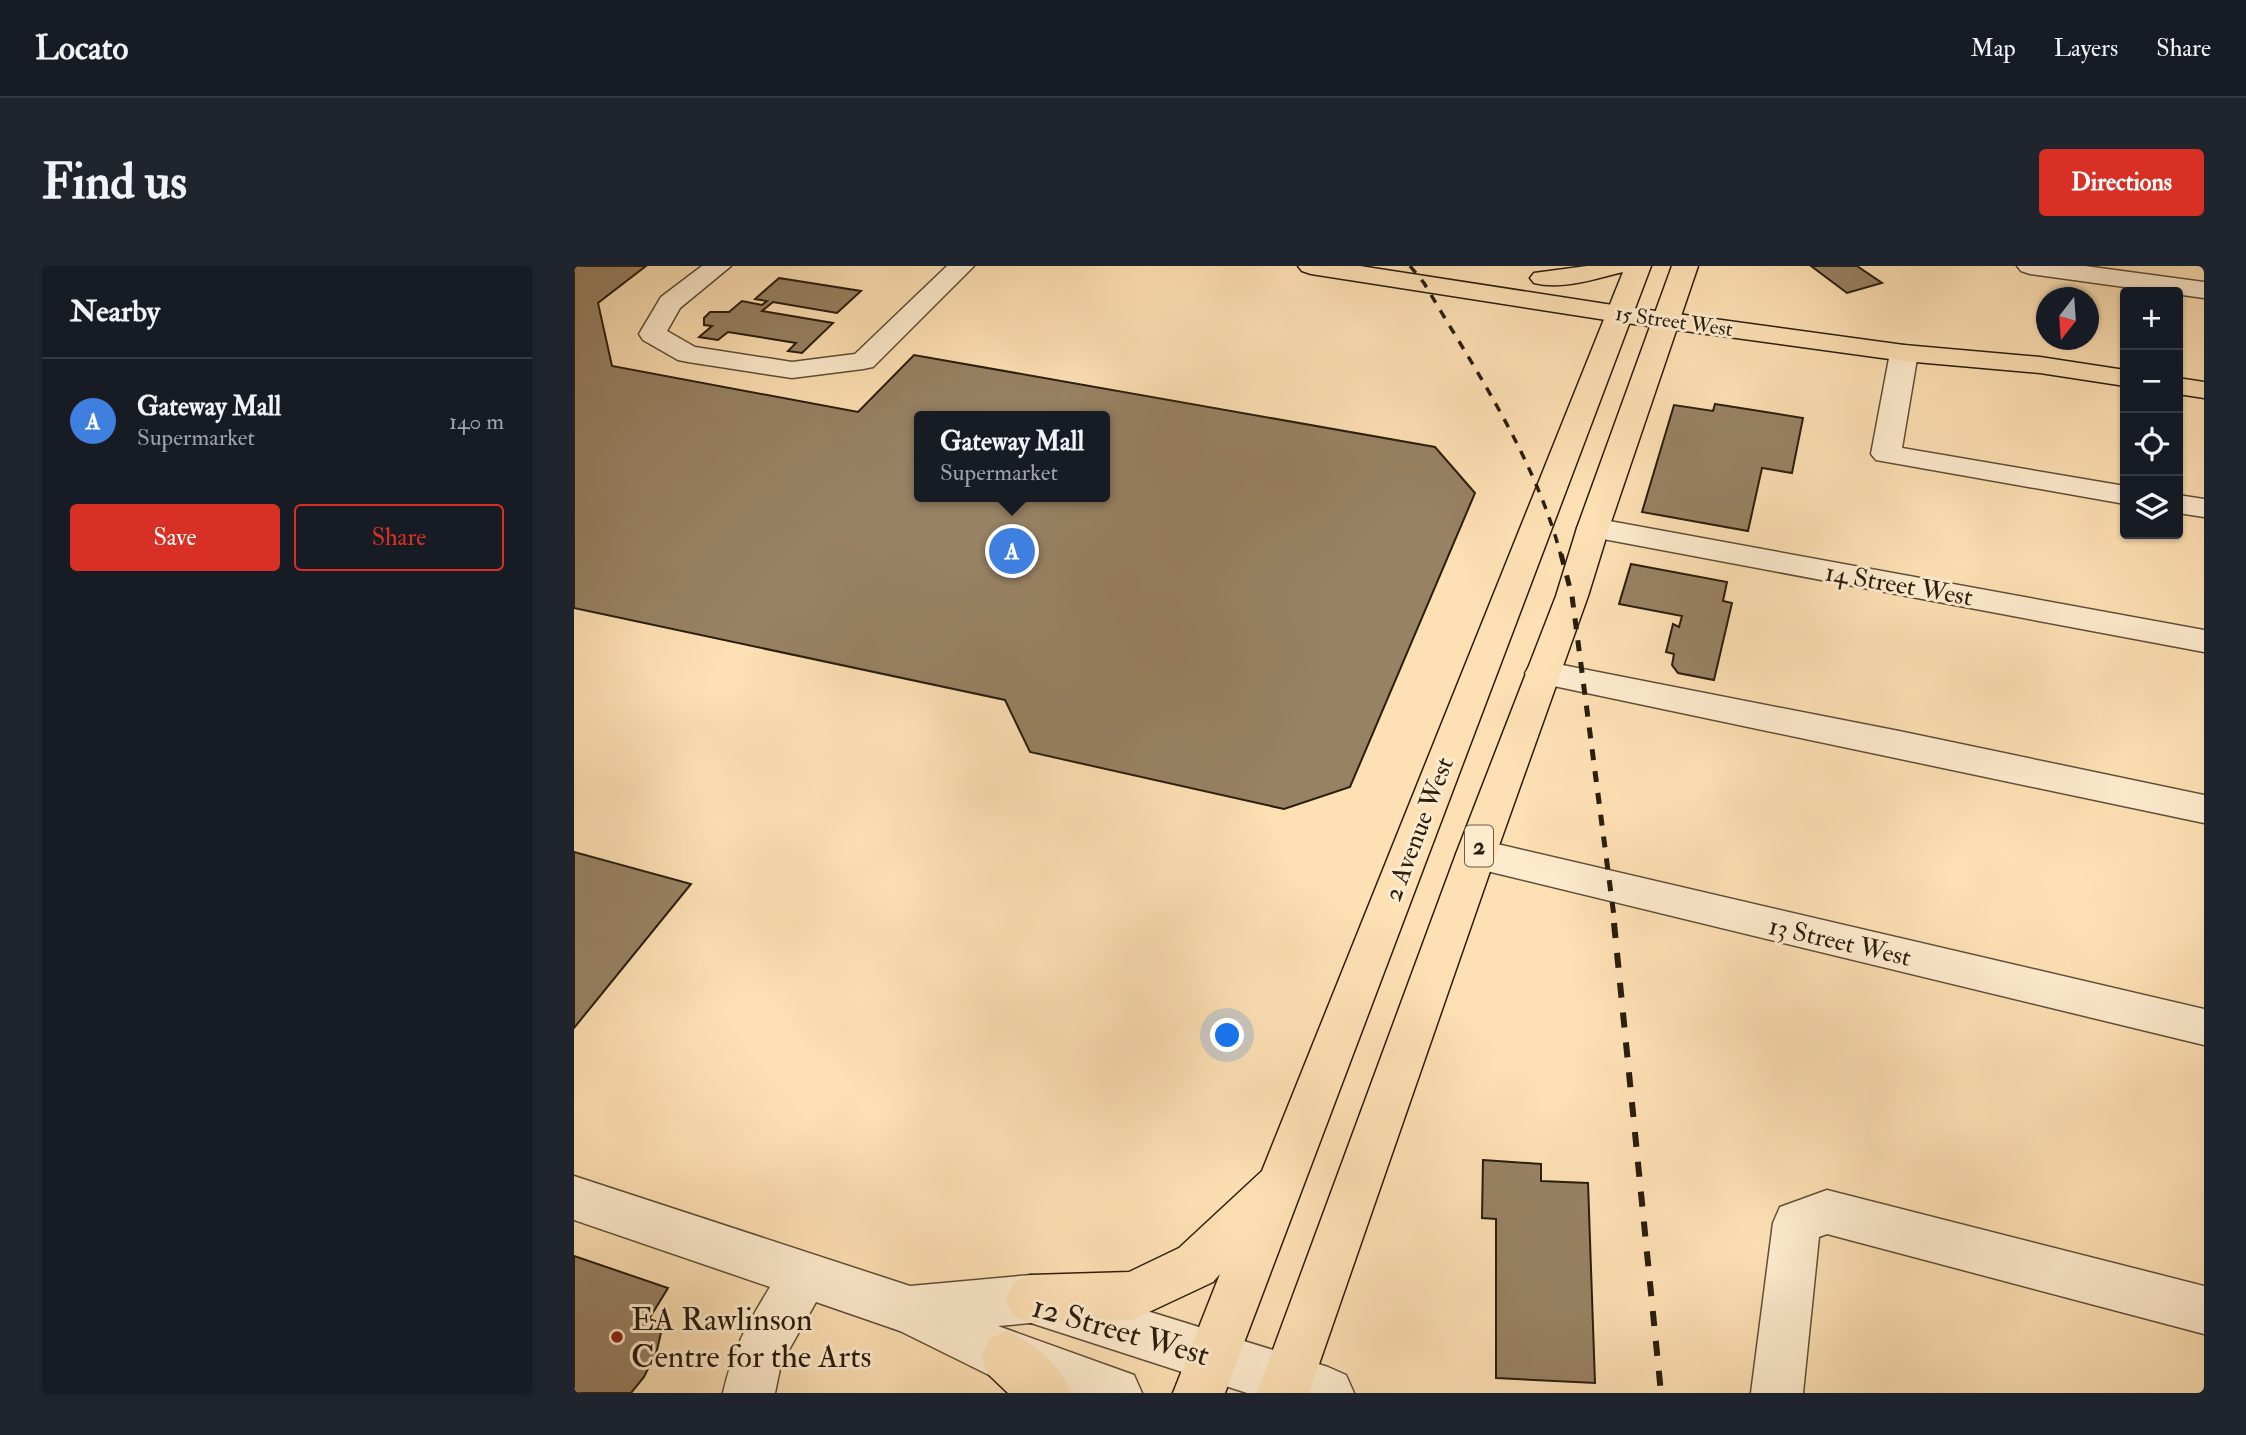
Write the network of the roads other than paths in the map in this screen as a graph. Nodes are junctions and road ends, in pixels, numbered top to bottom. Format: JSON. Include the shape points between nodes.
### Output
{"nodes":[{"id":1,"x":718,"y":266,"type":"edge"},
{"id":2,"x":961,"y":266,"type":"edge"},
{"id":3,"x":1311,"y":266,"type":"edge"},
{"id":4,"x":1461,"y":266,"type":"edge"},
{"id":5,"x":1618,"y":266,"type":"edge"},
{"id":6,"x":1638,"y":266,"type":"edge"},
{"id":7,"x":2030,"y":266,"type":"edge"},
{"id":8,"x":1543,"y":278,"type":"junction"},
{"id":9,"x":2204,"y":290,"type":"edge"},
{"id":10,"x":1675,"y":295,"type":"edge"},
{"id":11,"x":1623,"y":302,"type":"junction"},
{"id":12,"x":1904,"y":353,"type":"junction"},
{"id":13,"x":2040,"y":365,"type":"junction"},
{"id":14,"x":2120,"y":377,"type":"edge"},
{"id":15,"x":2183,"y":387,"type":"edge"},
{"id":16,"x":2204,"y":390,"type":"edge"},
{"id":17,"x":2120,"y":494,"type":"edge"},
{"id":18,"x":2183,"y":505,"type":"edge"},
{"id":19,"x":2204,"y":508,"type":"edge"},
{"id":20,"x":1593,"y":528,"type":"junction"},
{"id":21,"x":2204,"y":641,"type":"edge"},
{"id":22,"x":1542,"y":673,"type":"junction"},
{"id":23,"x":2204,"y":808,"type":"edge"},
{"id":24,"x":1476,"y":854,"type":"junction"},
{"id":25,"x":2204,"y":1027,"type":"edge"},
{"id":26,"x":1283,"y":1180,"type":"junction"},
{"id":27,"x":574,"y":1198,"type":"edge"},
{"id":28,"x":805,"y":1275,"type":"junction"},
{"id":29,"x":1031,"y":1299,"type":"junction"},
{"id":30,"x":910,"y":1310,"type":"junction"},
{"id":31,"x":2204,"y":1310,"type":"edge"},
{"id":32,"x":1007,"y":1357,"type":"junction"},
{"id":33,"x":1206,"y":1375,"type":"edge"},
{"id":34,"x":1300,"y":1389,"type":"edge"},
{"id":35,"x":749,"y":1393,"type":"edge"},
{"id":36,"x":1045,"y":1393,"type":"edge"},
{"id":37,"x":1115,"y":1393,"type":"edge"},
{"id":38,"x":1777,"y":1393,"type":"edge"}],
"edges":[{"from":1,"to":2,"type":"street","via":[[670,303],[652,334],[688,354],[792,370],[863,361]]},
{"from":3,"to":11,"type":"main road","name":"15 Street West"},
{"from":4,"to":8,"type":"main road","name":"15 Street West"},
{"from":5,"to":8,"type":"main road"},
{"from":6,"to":11,"type":"main road","name":"2 Avenue West"},
{"from":7,"to":9,"type":"street"},
{"from":8,"to":11,"type":"main road","name":"15 Street West"},
{"from":10,"to":11,"type":"main road","name":"15 Street West"},
{"from":10,"to":12,"type":"main road","name":"15 Street West"},
{"from":10,"to":13,"type":"main road","name":"15 Street West","via":[[1910,333]]},
{"from":10,"to":20,"type":"main road","number":"2"},
{"from":11,"to":26,"type":"main road","name":"2 Avenue West"},
{"from":12,"to":13,"type":"main road","name":"15 Street West"},
{"from":12,"to":17,"type":"street","via":[[1886,454]]},
{"from":13,"to":14,"type":"main road","name":"15 Street West"},
{"from":15,"to":16,"type":"main road"},
{"from":18,"to":19,"type":"street"},
{"from":20,"to":21,"type":"street","name":"14 Street West"},
{"from":20,"to":22,"type":"main road","number":"2"},
{"from":22,"to":23,"type":"street"},
{"from":22,"to":24,"type":"main road","number":"2"},
{"from":24,"to":25,"type":"street","name":"13 Street West"},
{"from":24,"to":34,"type":"main road","number":"2"},
{"from":26,"to":29,"type":"main road","via":[[1196,1265],[1132,1296]]},
{"from":26,"to":33,"type":"main road","name":"2 Avenue West"},
{"from":27,"to":28,"type":"street","name":"12 Street West"},
{"from":28,"to":30,"type":"street","name":"12 Street West"},
{"from":28,"to":35,"type":"street","via":[[757,1356]]},
{"from":29,"to":30,"type":"street","name":"12 Street West"},
{"from":29,"to":33,"type":"street","name":"12 Street West"},
{"from":30,"to":32,"type":"street","name":"12 Street West"},
{"from":31,"to":38,"type":"street","via":[[1827,1212],[1797,1223]]},
{"from":32,"to":36,"type":"main road"},
{"from":32,"to":37,"type":"street","name":"12 Street West"},
{"from":33,"to":34,"type":"street","name":"12 Street West"}]}
